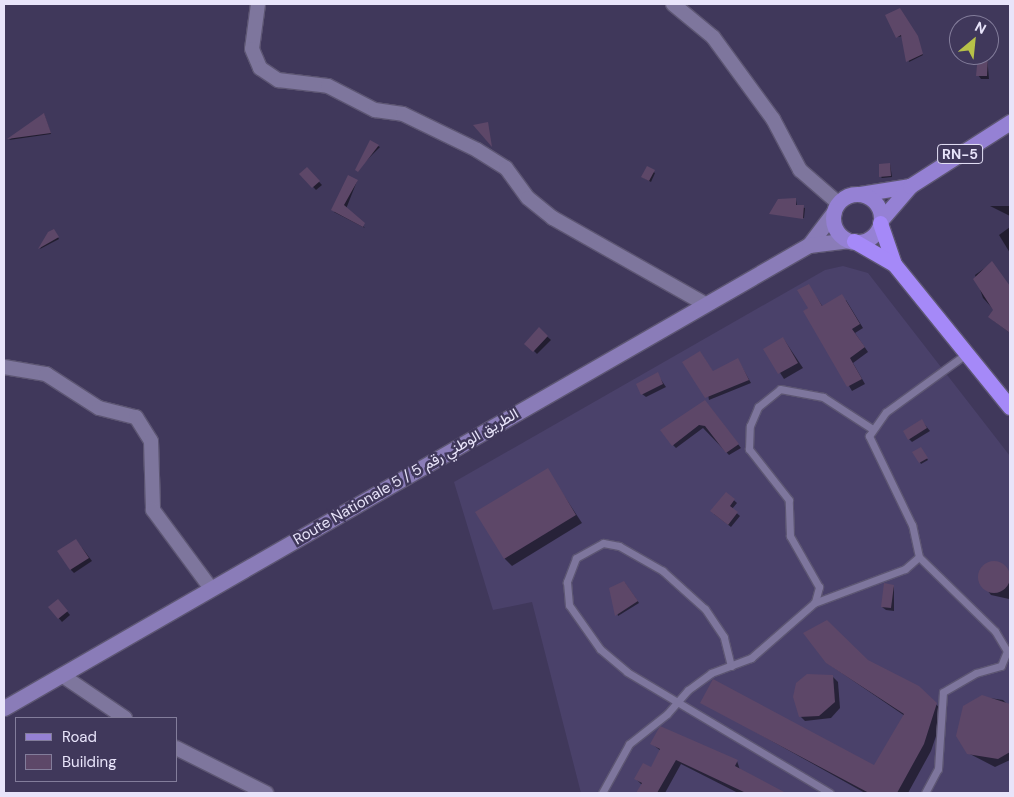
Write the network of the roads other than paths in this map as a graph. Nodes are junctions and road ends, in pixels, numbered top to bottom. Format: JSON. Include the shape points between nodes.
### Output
{"nodes":[{"id":1,"x":258,"y":4,"type":"edge"},
{"id":2,"x":673,"y":4,"type":"edge"},
{"id":3,"x":1010,"y":122,"type":"edge"},
{"id":4,"x":910,"y":186,"type":"junction"},
{"id":5,"x":860,"y":194,"type":"junction"},
{"id":6,"x":836,"y":208,"type":"junction"},
{"id":7,"x":880,"y":221,"type":"junction"},
{"id":8,"x":851,"y":240,"type":"junction"},
{"id":9,"x":809,"y":245,"type":"junction"},
{"id":10,"x":894,"y":264,"type":"junction"},
{"id":11,"x":705,"y":304,"type":"junction"},
{"id":12,"x":966,"y":354,"type":"junction"},
{"id":13,"x":4,"y":367,"type":"edge"},
{"id":14,"x":1010,"y":407,"type":"edge"},
{"id":15,"x":871,"y":428,"type":"junction"},
{"id":16,"x":919,"y":557,"type":"junction"},
{"id":17,"x":210,"y":587,"type":"junction"},
{"id":18,"x":814,"y":602,"type":"junction"},
{"id":19,"x":731,"y":666,"type":"junction"},
{"id":20,"x":63,"y":676,"type":"junction"},
{"id":21,"x":679,"y":699,"type":"junction"},
{"id":22,"x":4,"y":708,"type":"edge"},
{"id":23,"x":124,"y":717,"type":"edge"},
{"id":24,"x":178,"y":749,"type":"edge"},
{"id":25,"x":266,"y":793,"type":"edge"},
{"id":26,"x":602,"y":793,"type":"edge"},
{"id":27,"x":830,"y":793,"type":"edge"},
{"id":28,"x":925,"y":793,"type":"edge"}],
"edges":[{"from":1,"to":11,"type":"street","via":[[252,50],[260,68],[278,80],[328,86],[375,110],[403,114],[477,150],[506,168],[528,198],[553,218]]},
{"from":2,"to":6,"type":"street","via":[[713,37],[773,119],[800,170]]},
{"from":3,"to":4,"type":"main road","number":"RN-5"},
{"from":4,"to":5,"type":"main road","number":"RN-5"},
{"from":4,"to":7,"type":"main road","number":"RN-5"},
{"from":5,"to":6,"type":"main road"},
{"from":5,"to":7,"type":"main road","via":[[875,203]]},
{"from":6,"to":8,"type":"main road","via":[[836,229]]},
{"from":6,"to":9,"type":"main road"},
{"from":7,"to":8,"type":"main road","via":[[868,239]]},
{"from":7,"to":10,"type":"highway"},
{"from":8,"to":9,"type":"main road"},
{"from":8,"to":10,"type":"highway"},
{"from":9,"to":11,"type":"main road","name":"Route Nationale 5 / الطريق الوطني رقم 5"},
{"from":10,"to":12,"type":"highway"},
{"from":11,"to":17,"type":"main road","name":"Route Nationale 5 / الطريق الوطني رقم 5"},
{"from":12,"to":14,"type":"highway"},
{"from":12,"to":15,"type":"lane"},
{"from":13,"to":17,"type":"street","via":[[46,374],[99,408],[136,417],[151,441],[153,510]]},
{"from":15,"to":16,"type":"lane","via":[[873,448],[912,525]]},
{"from":15,"to":18,"type":"lane","via":[[823,397],[780,389],[758,407],[750,426],[750,449],[789,500],[790,536],[819,586]]},
{"from":16,"to":18,"type":"lane","via":[[906,568]]},
{"from":16,"to":28,"type":"lane","via":[[995,631],[1007,652],[1001,666],[976,673],[943,692],[938,769]]},
{"from":17,"to":20,"type":"main road","name":"Route Nationale 5 / الطريق الوطني رقم 5"},
{"from":18,"to":19,"type":"lane","via":[[751,658]]},
{"from":19,"to":21,"type":"lane","via":[[702,679]]},
{"from":19,"to":21,"type":"lane","via":[[724,637],[705,609],[664,571],[619,546],[595,544],[581,553],[567,582],[569,605],[587,635],[627,672]]},
{"from":20,"to":22,"type":"main road","name":"Route Nationale 5 / الطريق الوطني رقم 5"},
{"from":20,"to":23,"type":"street"},
{"from":21,"to":26,"type":"lane","via":[[629,744]]},
{"from":21,"to":27,"type":"lane","via":[[750,749]]},
{"from":24,"to":25,"type":"street"}]}
